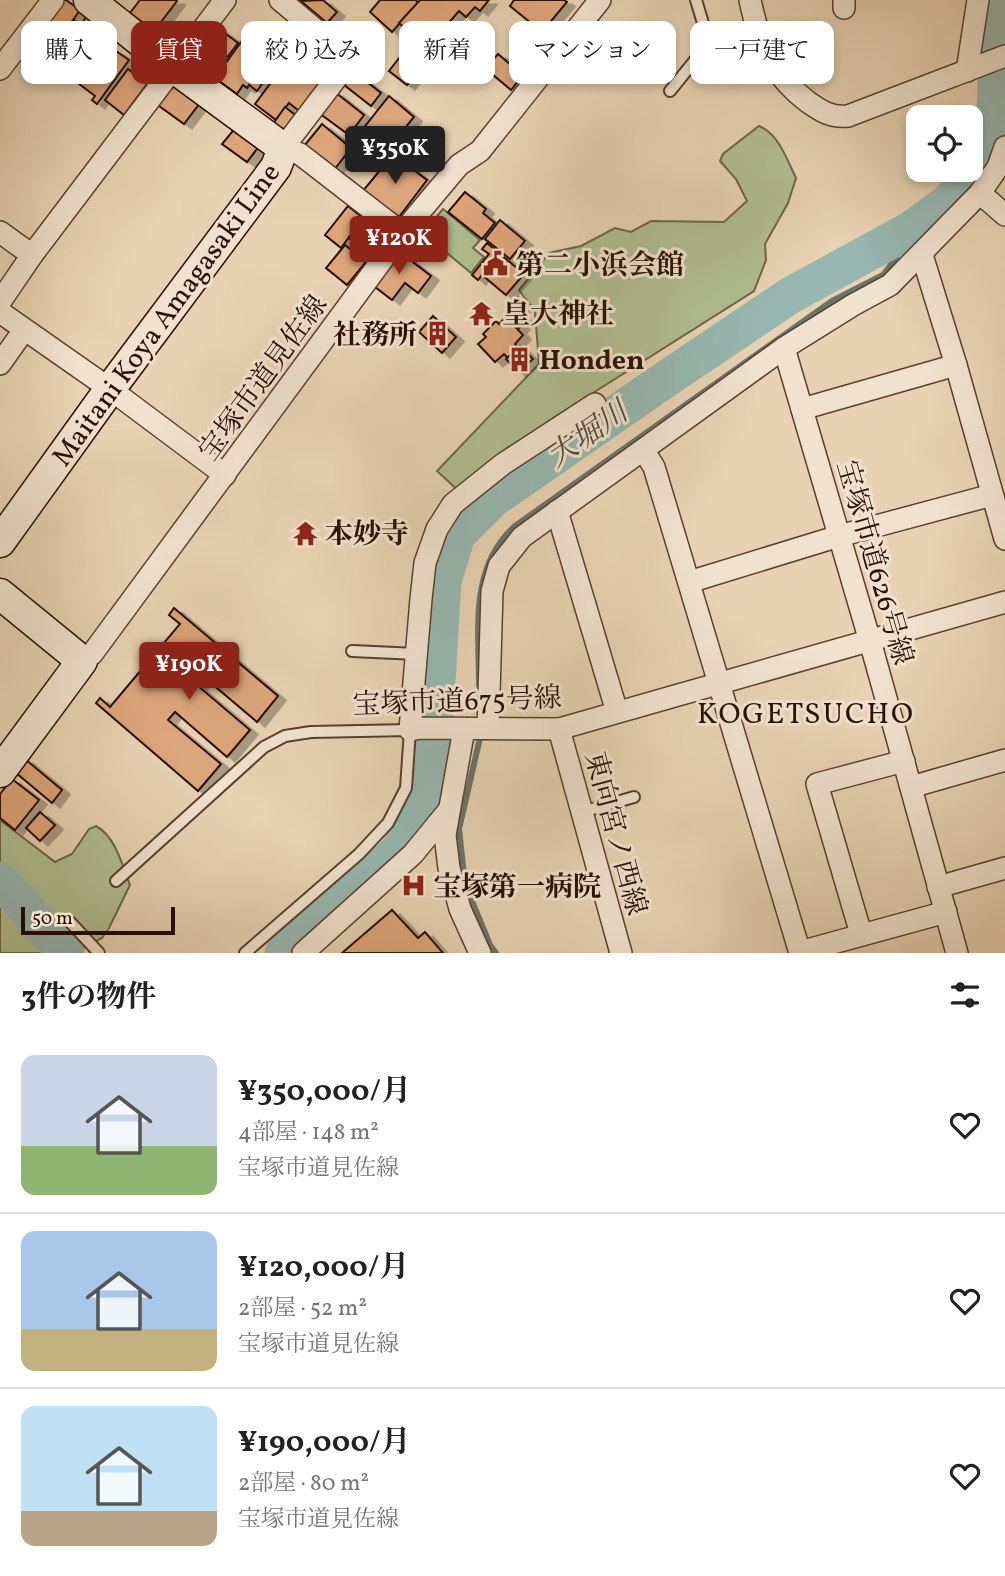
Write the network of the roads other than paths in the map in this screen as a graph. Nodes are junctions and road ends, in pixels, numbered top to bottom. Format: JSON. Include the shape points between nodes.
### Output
{"nodes":[{"id":1,"x":53,"y":0,"type":"edge"},
{"id":2,"x":89,"y":0,"type":"edge"},
{"id":3,"x":225,"y":0,"type":"edge"},
{"id":4,"x":280,"y":0,"type":"edge"},
{"id":5,"x":600,"y":0,"type":"edge"},
{"id":6,"x":696,"y":0,"type":"edge"},
{"id":7,"x":750,"y":0,"type":"edge"},
{"id":8,"x":978,"y":0,"type":"edge"},
{"id":9,"x":209,"y":21,"type":"edge"},
{"id":10,"x":131,"y":34,"type":"edge"},
{"id":11,"x":7,"y":44,"type":"edge"},
{"id":12,"x":1005,"y":57,"type":"edge"},
{"id":13,"x":974,"y":68,"type":"junction"},
{"id":14,"x":0,"y":69,"type":"edge"},
{"id":15,"x":162,"y":84,"type":"edge"},
{"id":16,"x":196,"y":84,"type":"edge"},
{"id":17,"x":670,"y":91,"type":"dead end"},
{"id":18,"x":1005,"y":147,"type":"edge"},
{"id":19,"x":283,"y":148,"type":"junction"},
{"id":20,"x":980,"y":193,"type":"junction"},
{"id":21,"x":1005,"y":215,"type":"edge"},
{"id":22,"x":0,"y":232,"type":"edge"},
{"id":23,"x":402,"y":233,"type":"junction"},
{"id":24,"x":922,"y":254,"type":"junction"},
{"id":25,"x":32,"y":255,"type":"junction"},
{"id":26,"x":0,"y":302,"type":"edge"},
{"id":27,"x":0,"y":312,"type":"edge"},
{"id":28,"x":24,"y":330,"type":"junction"},
{"id":29,"x":784,"y":348,"type":"junction"},
{"id":30,"x":0,"y":363,"type":"edge"},
{"id":31,"x":956,"y":365,"type":"junction"},
{"id":32,"x":110,"y":389,"type":"junction"},
{"id":33,"x":595,"y":404,"type":"dead end"},
{"id":34,"x":802,"y":409,"type":"junction"},
{"id":35,"x":644,"y":451,"type":"junction"},
{"id":36,"x":226,"y":475,"type":"junction"},
{"id":37,"x":992,"y":495,"type":"junction"},
{"id":38,"x":557,"y":511,"type":"junction"},
{"id":39,"x":839,"y":536,"type":"junction"},
{"id":40,"x":1005,"y":539,"type":"edge"},
{"id":41,"x":0,"y":542,"type":"edge"},
{"id":42,"x":689,"y":582,"type":"junction"},
{"id":43,"x":0,"y":594,"type":"edge"},
{"id":44,"x":1005,"y":603,"type":"edge"},
{"id":45,"x":870,"y":641,"type":"junction"},
{"id":46,"x":352,"y":651,"type":"dead end"},
{"id":47,"x":417,"y":654,"type":"junction"},
{"id":48,"x":82,"y":662,"type":"junction"},
{"id":49,"x":719,"y":684,"type":"junction"},
{"id":50,"x":617,"y":712,"type":"junction"},
{"id":51,"x":458,"y":728,"type":"junction"},
{"id":52,"x":488,"y":728,"type":"junction"},
{"id":53,"x":416,"y":729,"type":"junction"},
{"id":54,"x":559,"y":729,"type":"junction"},
{"id":55,"x":1005,"y":760,"type":"edge"},
{"id":56,"x":904,"y":761,"type":"junction"},
{"id":57,"x":0,"y":772,"type":"edge"},
{"id":58,"x":911,"y":787,"type":"junction"},
{"id":59,"x":634,"y":797,"type":"dead end"},
{"id":60,"x":450,"y":810,"type":"junction"},
{"id":61,"x":582,"y":812,"type":"junction"},
{"id":62,"x":1005,"y":868,"type":"edge"},
{"id":63,"x":116,"y":881,"type":"dead end"},
{"id":64,"x":938,"y":887,"type":"junction"},
{"id":65,"x":946,"y":912,"type":"junction"},
{"id":66,"x":70,"y":922,"type":"dead end"},
{"id":67,"x":861,"y":934,"type":"junction"},
{"id":68,"x":800,"y":952,"type":"edge"},
{"id":69,"x":99,"y":953,"type":"edge"},
{"id":70,"x":245,"y":953,"type":"edge"},
{"id":71,"x":303,"y":953,"type":"edge"},
{"id":72,"x":480,"y":953,"type":"edge"},
{"id":73,"x":621,"y":953,"type":"edge"},
{"id":74,"x":957,"y":953,"type":"edge"}],
"edges":[{"from":1,"to":11,"type":"street"},
{"from":2,"to":10,"type":"main road","name":"Maitani Koya Amagasaki Line"},
{"from":3,"to":9,"type":"street"},
{"from":4,"to":19,"type":"street","via":[[351,59]]},
{"from":5,"to":23,"type":"street","name":"宝塚市道見佐線","via":[[480,151],[459,165]]},
{"from":6,"to":17,"type":"lane","via":[[709,43]]},
{"from":7,"to":13,"type":"street","via":[[764,49],[791,90],[837,117]]},
{"from":8,"to":13,"type":"street"},
{"from":11,"to":14,"type":"street"},
{"from":12,"to":13,"type":"street"},
{"from":15,"to":25,"type":"street"},
{"from":16,"to":19,"type":"main road","name":"Maitani Koya Amagasaki Line"},
{"from":18,"to":20,"type":"street"},
{"from":19,"to":23,"type":"street","via":[[300,154]]},
{"from":19,"to":32,"type":"main road","name":"Maitani Koya Amagasaki Line","via":[[276,167]]},
{"from":20,"to":21,"type":"street"},
{"from":20,"to":24,"type":"street"},
{"from":22,"to":25,"type":"street"},
{"from":23,"to":36,"type":"street","name":"宝塚市道見佐線"},
{"from":24,"to":29,"type":"street","via":[[890,285]]},
{"from":24,"to":31,"type":"street"},
{"from":25,"to":26,"type":"street"},
{"from":27,"to":28,"type":"street"},
{"from":28,"to":30,"type":"street"},
{"from":28,"to":32,"type":"street"},
{"from":29,"to":34,"type":"street","name":"宝塚市道626号線"},
{"from":29,"to":35,"type":"street"},
{"from":31,"to":34,"type":"street"},
{"from":31,"to":37,"type":"street"},
{"from":32,"to":36,"type":"street"},
{"from":32,"to":41,"type":"main road","name":"Maitani Koya Amagasaki Line"},
{"from":33,"to":47,"type":"street","via":[[503,464],[453,504],[437,529],[425,563]]},
{"from":34,"to":39,"type":"street","name":"宝塚市道626号線"},
{"from":35,"to":38,"type":"street"},
{"from":35,"to":42,"type":"street","via":[[654,467]]},
{"from":36,"to":48,"type":"street","name":"宝塚市道見佐線"},
{"from":37,"to":39,"type":"street"},
{"from":37,"to":40,"type":"street"},
{"from":38,"to":50,"type":"street"},
{"from":38,"to":52,"type":"street","via":[[522,537],[499,566],[492,591]]},
{"from":39,"to":42,"type":"street"},
{"from":39,"to":45,"type":"street","name":"宝塚市道626号線"},
{"from":42,"to":49,"type":"street"},
{"from":43,"to":48,"type":"main road"},
{"from":44,"to":45,"type":"street","name":"宝塚市道675号線"},
{"from":45,"to":49,"type":"street","name":"宝塚市道675号線"},
{"from":45,"to":56,"type":"street","name":"宝塚市道626号線"},
{"from":46,"to":47,"type":"lane"},
{"from":47,"to":53,"type":"street"},
{"from":48,"to":57,"type":"main road"},
{"from":49,"to":50,"type":"street","name":"宝塚市道675号線"},
{"from":49,"to":68,"type":"street"},
{"from":50,"to":54,"type":"street","name":"宝塚市道675号線"},
{"from":51,"to":52,"type":"street","name":"宝塚市道675号線"},
{"from":51,"to":53,"type":"street","name":"宝塚市道675号線"},
{"from":51,"to":60,"type":"street"},
{"from":52,"to":54,"type":"street","name":"宝塚市道675号線"},
{"from":53,"to":63,"type":"lane","name":"宝塚市道675号線","via":[[285,736],[264,747]]},
{"from":53,"to":70,"type":"lane","via":[[406,788],[388,823]]},
{"from":54,"to":61,"type":"street","name":"東向宮ノ西線"},
{"from":55,"to":58,"type":"street"},
{"from":56,"to":58,"type":"street","name":"宝塚市道626号線"},
{"from":56,"to":67,"type":"street","via":[[817,784]]},
{"from":58,"to":64,"type":"street","name":"宝塚市道626号線"},
{"from":59,"to":61,"type":"lane"},
{"from":60,"to":71,"type":"street","via":[[412,854]]},
{"from":60,"to":72,"type":"street","via":[[445,835],[449,868],[460,909]]},
{"from":61,"to":73,"type":"street","name":"東向宮ノ西線"},
{"from":62,"to":64,"type":"street"},
{"from":64,"to":65,"type":"street","name":"宝塚市道626号線"},
{"from":65,"to":67,"type":"street"},
{"from":65,"to":74,"type":"street","name":"宝塚市道626号線"},
{"from":66,"to":69,"type":"lane"},
{"from":67,"to":68,"type":"street"}]}
